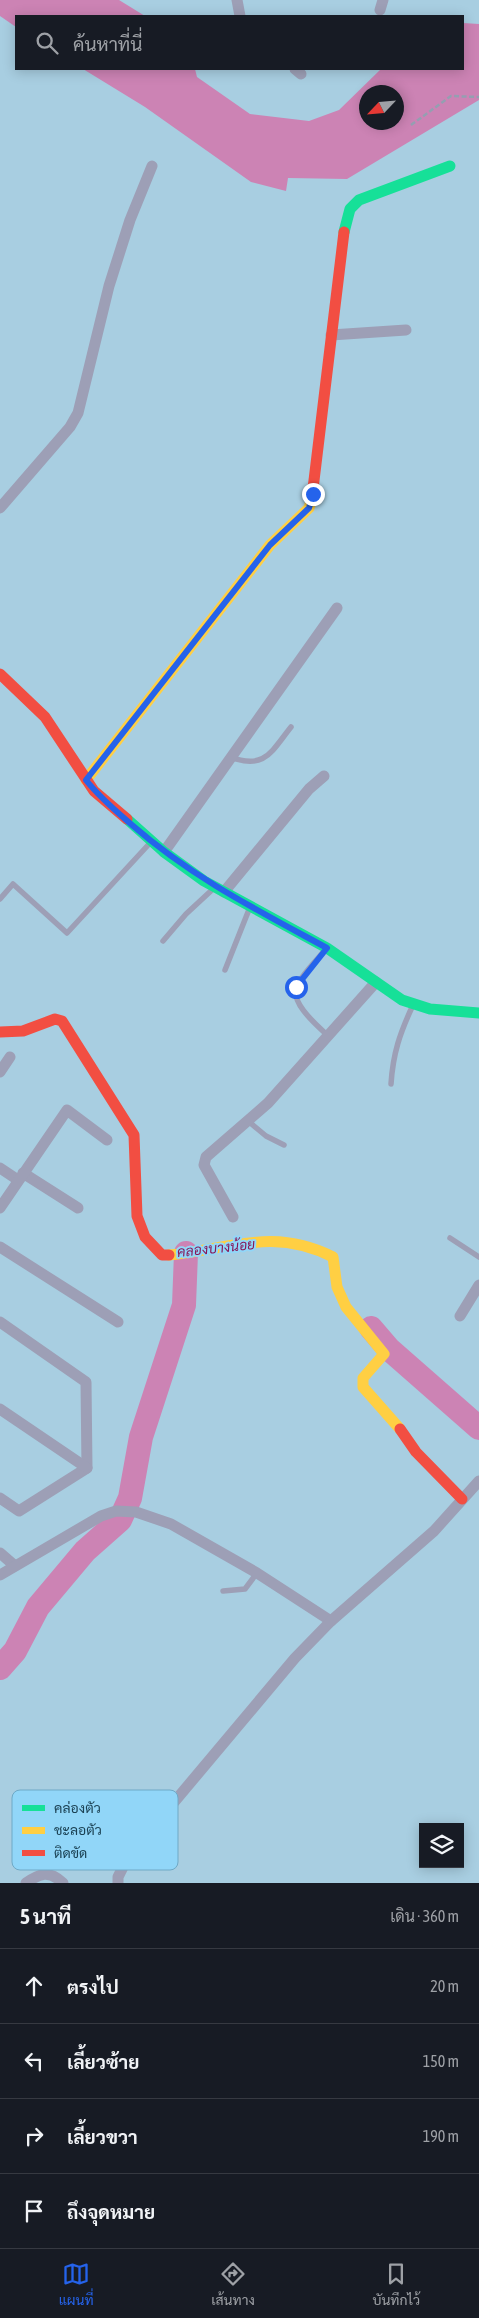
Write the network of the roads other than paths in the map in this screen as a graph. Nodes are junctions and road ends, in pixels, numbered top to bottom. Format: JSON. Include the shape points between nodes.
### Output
{"nodes":[{"id":1,"x":237,"y":0,"type":"edge"},
{"id":2,"x":240,"y":15,"type":"edge"},
{"id":3,"x":152,"y":166,"type":"dead end"},
{"id":4,"x":450,"y":166,"type":"dead end"},
{"id":5,"x":406,"y":330,"type":"dead end"},
{"id":6,"x":331,"y":335,"type":"junction"},
{"id":7,"x":0,"y":508,"type":"edge"},
{"id":8,"x":337,"y":608,"type":"dead end"},
{"id":9,"x":0,"y":674,"type":"edge"},
{"id":10,"x":291,"y":727,"type":"dead end"},
{"id":11,"x":230,"y":757,"type":"junction"},
{"id":12,"x":324,"y":776,"type":"dead end"},
{"id":13,"x":86,"y":780,"type":"junction"},
{"id":14,"x":151,"y":842,"type":"junction"},
{"id":15,"x":164,"y":852,"type":"junction"},
{"id":16,"x":220,"y":889,"type":"junction"},
{"id":17,"x":0,"y":899,"type":"edge"},
{"id":18,"x":250,"y":907,"type":"junction"},
{"id":19,"x":163,"y":941,"type":"dead end"},
{"id":20,"x":327,"y":948,"type":"junction"},
{"id":21,"x":225,"y":970,"type":"dead end"},
{"id":22,"x":376,"y":982,"type":"junction"},
{"id":23,"x":413,"y":1005,"type":"junction"},
{"id":24,"x":479,"y":1013,"type":"edge"},
{"id":25,"x":0,"y":1032,"type":"edge"},
{"id":26,"x":328,"y":1036,"type":"junction"},
{"id":27,"x":10,"y":1057,"type":"dead end"},
{"id":28,"x":0,"y":1072,"type":"edge"},
{"id":29,"x":391,"y":1084,"type":"dead end"},
{"id":30,"x":248,"y":1121,"type":"junction"},
{"id":31,"x":107,"y":1140,"type":"dead end"},
{"id":32,"x":284,"y":1145,"type":"dead end"},
{"id":33,"x":0,"y":1168,"type":"edge"},
{"id":34,"x":20,"y":1176,"type":"junction"},
{"id":35,"x":0,"y":1208,"type":"edge"},
{"id":36,"x":78,"y":1208,"type":"dead end"},
{"id":37,"x":232,"y":1217,"type":"dead end"},
{"id":38,"x":450,"y":1238,"type":"dead end"},
{"id":39,"x":0,"y":1247,"type":"edge"},
{"id":40,"x":479,"y":1257,"type":"edge"},
{"id":41,"x":479,"y":1285,"type":"edge"},
{"id":42,"x":460,"y":1316,"type":"dead end"},
{"id":43,"x":0,"y":1322,"type":"edge"},
{"id":44,"x":118,"y":1322,"type":"dead end"},
{"id":45,"x":0,"y":1409,"type":"edge"},
{"id":46,"x":87,"y":1468,"type":"junction"},
{"id":47,"x":479,"y":1481,"type":"edge"},
{"id":48,"x":0,"y":1498,"type":"edge"},
{"id":49,"x":462,"y":1499,"type":"junction"},
{"id":50,"x":0,"y":1553,"type":"edge"},
{"id":51,"x":15,"y":1566,"type":"junction"},
{"id":52,"x":257,"y":1573,"type":"junction"},
{"id":53,"x":0,"y":1574,"type":"edge"},
{"id":54,"x":223,"y":1592,"type":"dead end"},
{"id":55,"x":331,"y":1621,"type":"junction"},
{"id":56,"x":178,"y":1795,"type":"edge"},
{"id":57,"x":122,"y":1870,"type":"edge"},
{"id":58,"x":26,"y":1883,"type":"edge"},
{"id":59,"x":63,"y":1883,"type":"edge"},
{"id":60,"x":118,"y":1883,"type":"edge"}],
"edges":[{"from":1,"to":2,"type":"street"},
{"from":3,"to":7,"type":"street","via":[[109,286],[78,413],[70,427]]},
{"from":4,"to":6,"type":"street","via":[[359,200],[350,209],[345,225]]},
{"from":5,"to":6,"type":"street"},
{"from":6,"to":13,"type":"street","via":[[309,508],[264,552]]},
{"from":8,"to":11,"type":"street"},
{"from":9,"to":13,"type":"street","via":[[46,716]]},
{"from":10,"to":11,"type":"lane","via":[[265,758],[246,763]]},
{"from":11,"to":15,"type":"street"},
{"from":12,"to":16,"type":"street"},
{"from":13,"to":14,"type":"street","via":[[101,798]]},
{"from":14,"to":15,"type":"street"},
{"from":14,"to":17,"type":"lane","via":[[67,933],[13,884]]},
{"from":15,"to":16,"type":"street"},
{"from":16,"to":18,"type":"street"},
{"from":16,"to":19,"type":"lane","via":[[186,914]]},
{"from":18,"to":20,"type":"street"},
{"from":18,"to":21,"type":"lane"},
{"from":20,"to":22,"type":"street"},
{"from":20,"to":26,"type":"lane","via":[[296,987],[296,995],[307,1016]]},
{"from":22,"to":23,"type":"street"},
{"from":22,"to":26,"type":"street"},
{"from":23,"to":24,"type":"street"},
{"from":23,"to":29,"type":"lane","via":[[395,1051]]},
{"from":25,"to":49,"type":"street","via":[[23,1031],[58,1018],[62,1020],[134,1135],[137,1216],[145,1237],[162,1255],[279,1241],[306,1245],[333,1257],[337,1287],[346,1307],[384,1354],[363,1378],[363,1387],[416,1452]]},
{"from":26,"to":30,"type":"street"},
{"from":27,"to":28,"type":"street"},
{"from":30,"to":32,"type":"lane"},
{"from":30,"to":37,"type":"street","via":[[204,1161]]},
{"from":31,"to":34,"type":"street","via":[[67,1110]]},
{"from":33,"to":34,"type":"street"},
{"from":34,"to":35,"type":"street"},
{"from":34,"to":36,"type":"street"},
{"from":38,"to":40,"type":"lane"},
{"from":39,"to":44,"type":"street"},
{"from":41,"to":42,"type":"street"},
{"from":43,"to":46,"type":"street","via":[[86,1382]]},
{"from":45,"to":46,"type":"street"},
{"from":46,"to":48,"type":"street","via":[[19,1511]]},
{"from":47,"to":49,"type":"street"},
{"from":49,"to":55,"type":"street","via":[[434,1531]]},
{"from":50,"to":51,"type":"street"},
{"from":51,"to":52,"type":"street","via":[[116,1510],[136,1512],[171,1524]]},
{"from":51,"to":53,"type":"street"},
{"from":52,"to":54,"type":"lane","via":[[245,1589]]},
{"from":52,"to":55,"type":"street"},
{"from":55,"to":56,"type":"street","via":[[295,1658]]},
{"from":57,"to":60,"type":"street"},
{"from":58,"to":59,"type":"street","via":[[39,1874],[47,1873]]}]}
